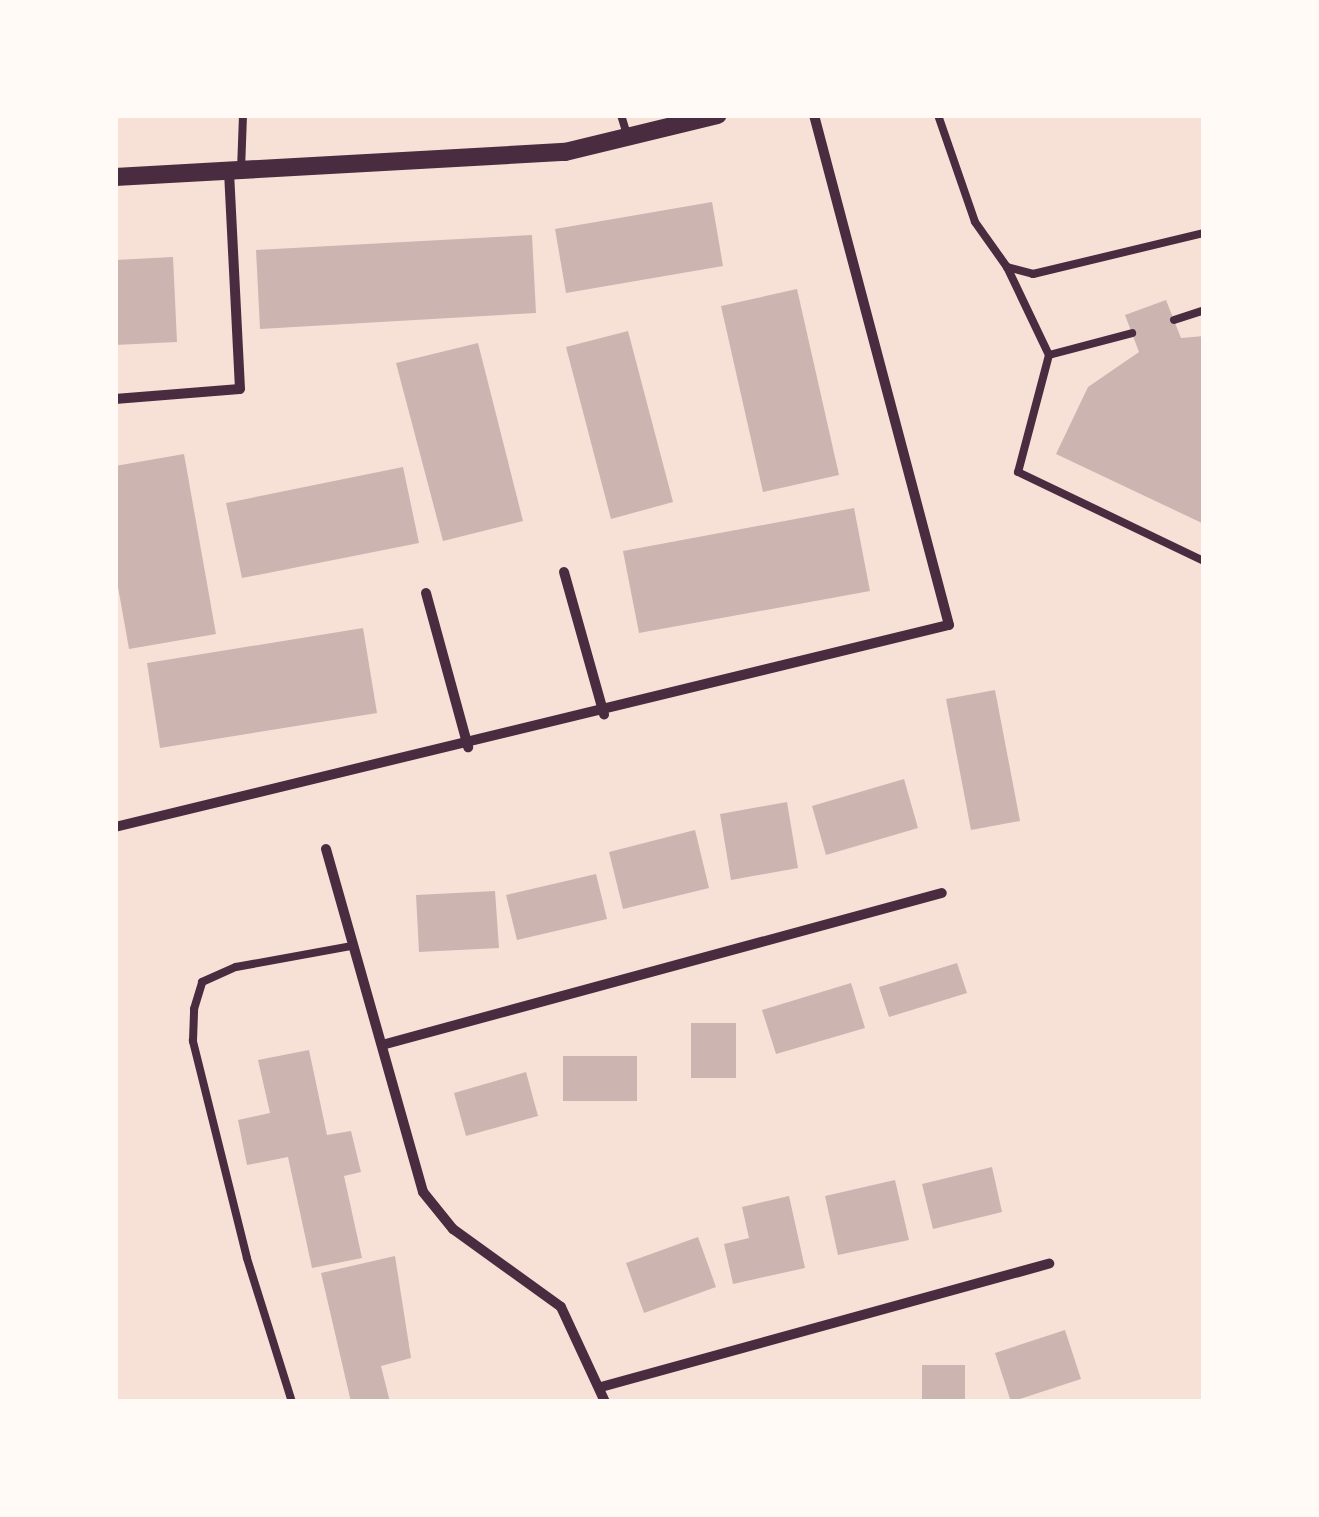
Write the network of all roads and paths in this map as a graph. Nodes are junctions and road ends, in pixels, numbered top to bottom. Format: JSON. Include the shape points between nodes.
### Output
{"nodes":[{"id":1,"x":243,"y":115,"type":"edge"},
{"id":2,"x":621,"y":115,"type":"edge"},
{"id":3,"x":718,"y":115,"type":"edge"},
{"id":4,"x":814,"y":115,"type":"edge"},
{"id":5,"x":938,"y":115,"type":"edge"},
{"id":6,"x":628,"y":138,"type":"junction"},
{"id":7,"x":235,"y":170,"type":"junction"},
{"id":8,"x":115,"y":177,"type":"edge"},
{"id":9,"x":1204,"y":232,"type":"edge"},
{"id":10,"x":1007,"y":267,"type":"junction"},
{"id":11,"x":1204,"y":310,"type":"edge"},
{"id":12,"x":1174,"y":320,"type":"dead end"},
{"id":13,"x":1132,"y":333,"type":"dead end"},
{"id":14,"x":1049,"y":355,"type":"junction"},
{"id":15,"x":115,"y":399,"type":"edge"},
{"id":16,"x":1204,"y":561,"type":"edge"},
{"id":17,"x":564,"y":572,"type":"dead end"},
{"id":18,"x":426,"y":593,"type":"dead end"},
{"id":19,"x":604,"y":714,"type":"junction"},
{"id":20,"x":468,"y":747,"type":"junction"},
{"id":21,"x":115,"y":827,"type":"edge"},
{"id":22,"x":326,"y":850,"type":"dead end"},
{"id":23,"x":942,"y":893,"type":"dead end"},
{"id":24,"x":352,"y":946,"type":"junction"},
{"id":25,"x":382,"y":1046,"type":"junction"},
{"id":26,"x":1049,"y":1264,"type":"dead end"},
{"id":27,"x":601,"y":1387,"type":"junction"},
{"id":28,"x":292,"y":1402,"type":"edge"},
{"id":29,"x":605,"y":1402,"type":"edge"}],
"edges":[{"from":1,"to":7,"type":"lane"},
{"from":2,"to":6,"type":"lane"},
{"from":3,"to":6,"type":"street"},
{"from":4,"to":19,"type":"street","via":[[949,625]]},
{"from":5,"to":10,"type":"lane","via":[[975,222]]},
{"from":6,"to":7,"type":"street","via":[[565,152]]},
{"from":7,"to":8,"type":"street"},
{"from":7,"to":15,"type":"street","via":[[240,389]]},
{"from":9,"to":10,"type":"lane","via":[[1034,274]]},
{"from":10,"to":14,"type":"lane"},
{"from":11,"to":12,"type":"lane"},
{"from":13,"to":14,"type":"lane"},
{"from":14,"to":16,"type":"lane","via":[[1018,472]]},
{"from":17,"to":19,"type":"street"},
{"from":18,"to":20,"type":"street"},
{"from":19,"to":20,"type":"street"},
{"from":20,"to":21,"type":"street"},
{"from":22,"to":24,"type":"street"},
{"from":23,"to":25,"type":"street"},
{"from":24,"to":25,"type":"street"},
{"from":24,"to":28,"type":"lane","via":[[236,967],[202,982],[194,1008],[193,1041],[246,1258]]},
{"from":25,"to":27,"type":"street","via":[[424,1192],[453,1229],[562,1307]]},
{"from":26,"to":27,"type":"street"},
{"from":27,"to":29,"type":"street"}]}
